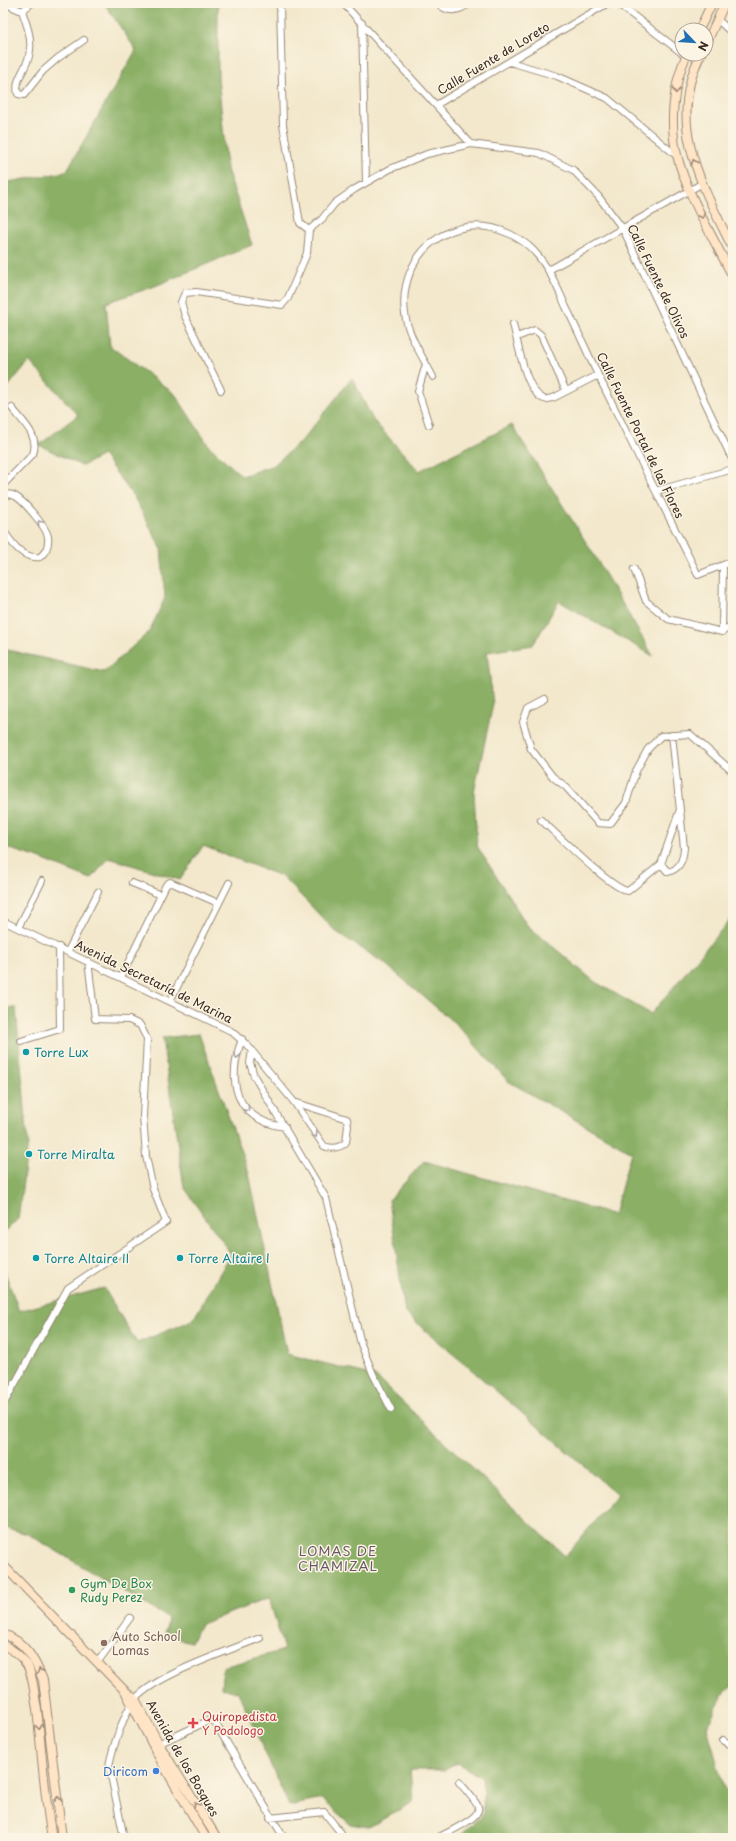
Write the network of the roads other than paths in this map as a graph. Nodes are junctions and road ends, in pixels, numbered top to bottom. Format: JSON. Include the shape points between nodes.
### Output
{"nodes":[{"id":1,"x":4,"y":3,"type":"edge"},
{"id":2,"x":32,"y":3,"type":"edge"},
{"id":3,"x":280,"y":3,"type":"edge"},
{"id":4,"x":344,"y":3,"type":"edge"},
{"id":5,"x":438,"y":3,"type":"edge"},
{"id":6,"x":471,"y":3,"type":"edge"},
{"id":7,"x":608,"y":3,"type":"edge"},
{"id":8,"x":617,"y":3,"type":"edge"},
{"id":9,"x":712,"y":3,"type":"edge"},
{"id":10,"x":726,"y":3,"type":"edge"},
{"id":11,"x":601,"y":4,"type":"edge"},
{"id":12,"x":22,"y":11,"type":"junction"},
{"id":13,"x":718,"y":20,"type":"junction"},
{"id":14,"x":703,"y":22,"type":"edge"},
{"id":15,"x":362,"y":23,"type":"junction"},
{"id":16,"x":714,"y":28,"type":"edge"},
{"id":17,"x":733,"y":34,"type":"edge"},
{"id":18,"x":84,"y":40,"type":"dead end"},
{"id":19,"x":674,"y":46,"type":"edge"},
{"id":20,"x":510,"y":62,"type":"junction"},
{"id":21,"x":682,"y":62,"type":"edge"},
{"id":22,"x":696,"y":62,"type":"edge"},
{"id":23,"x":436,"y":104,"type":"junction"},
{"id":24,"x":471,"y":144,"type":"junction"},
{"id":25,"x":677,"y":156,"type":"junction"},
{"id":26,"x":366,"y":182,"type":"junction"},
{"id":27,"x":701,"y":184,"type":"junction"},
{"id":28,"x":689,"y":190,"type":"junction"},
{"id":29,"x":309,"y":230,"type":"junction"},
{"id":30,"x":623,"y":230,"type":"junction"},
{"id":31,"x":733,"y":249,"type":"edge"},
{"id":32,"x":549,"y":270,"type":"junction"},
{"id":33,"x":733,"y":277,"type":"edge"},
{"id":34,"x":513,"y":324,"type":"dead end"},
{"id":35,"x":517,"y":338,"type":"junction"},
{"id":36,"x":426,"y":364,"type":"junction"},
{"id":37,"x":598,"y":375,"type":"junction"},
{"id":38,"x":433,"y":377,"type":"dead end"},
{"id":39,"x":221,"y":390,"type":"dead end"},
{"id":40,"x":566,"y":391,"type":"junction"},
{"id":41,"x":12,"y":408,"type":"dead end"},
{"id":42,"x":429,"y":425,"type":"dead end"},
{"id":43,"x":733,"y":461,"type":"edge"},
{"id":44,"x":733,"y":469,"type":"edge"},
{"id":45,"x":3,"y":485,"type":"edge"},
{"id":46,"x":656,"y":491,"type":"junction"},
{"id":47,"x":3,"y":494,"type":"edge"},
{"id":48,"x":3,"y":530,"type":"edge"},
{"id":49,"x":733,"y":561,"type":"edge"},
{"id":50,"x":723,"y":565,"type":"junction"},
{"id":51,"x":634,"y":569,"type":"dead end"},
{"id":52,"x":733,"y":624,"type":"edge"},
{"id":53,"x":722,"y":632,"type":"junction"},
{"id":54,"x":545,"y":699,"type":"dead end"},
{"id":55,"x":672,"y":735,"type":"junction"},
{"id":56,"x":733,"y":772,"type":"edge"},
{"id":57,"x":679,"y":812,"type":"junction"},
{"id":58,"x":541,"y":820,"type":"dead end"},
{"id":59,"x":661,"y":864,"type":"junction"},
{"id":60,"x":42,"y":881,"type":"dead end"},
{"id":61,"x":132,"y":883,"type":"dead end"},
{"id":62,"x":229,"y":883,"type":"dead end"},
{"id":63,"x":98,"y":892,"type":"dead end"},
{"id":64,"x":161,"y":895,"type":"junction"},
{"id":65,"x":218,"y":903,"type":"junction"},
{"id":66,"x":3,"y":921,"type":"edge"},
{"id":67,"x":18,"y":928,"type":"junction"},
{"id":68,"x":59,"y":947,"type":"junction"},
{"id":69,"x":68,"y":951,"type":"junction"},
{"id":70,"x":88,"y":961,"type":"junction"},
{"id":71,"x":121,"y":977,"type":"junction"},
{"id":72,"x":170,"y":1001,"type":"junction"},
{"id":73,"x":242,"y":1039,"type":"junction"},
{"id":74,"x":22,"y":1041,"type":"dead end"},
{"id":75,"x":252,"y":1050,"type":"junction"},
{"id":76,"x":294,"y":1102,"type":"junction"},
{"id":77,"x":285,"y":1127,"type":"junction"},
{"id":78,"x":3,"y":1404,"type":"edge"},
{"id":79,"x":391,"y":1409,"type":"dead end"},
{"id":80,"x":3,"y":1565,"type":"edge"},
{"id":81,"x":130,"y":1618,"type":"dead end"},
{"id":82,"x":3,"y":1634,"type":"edge"},
{"id":83,"x":260,"y":1638,"type":"dead end"},
{"id":84,"x":3,"y":1645,"type":"edge"},
{"id":85,"x":97,"y":1663,"type":"junction"},
{"id":86,"x":134,"y":1702,"type":"junction"},
{"id":87,"x":723,"y":1740,"type":"dead end"},
{"id":88,"x":156,"y":1745,"type":"junction"},
{"id":89,"x":733,"y":1746,"type":"edge"},
{"id":90,"x":459,"y":1782,"type":"dead end"},
{"id":91,"x":270,"y":1818,"type":"junction"},
{"id":92,"x":341,"y":1833,"type":"dead end"},
{"id":93,"x":52,"y":1838,"type":"edge"},
{"id":94,"x":62,"y":1838,"type":"edge"},
{"id":95,"x":124,"y":1838,"type":"edge"},
{"id":96,"x":206,"y":1838,"type":"edge"},
{"id":97,"x":217,"y":1838,"type":"edge"},
{"id":98,"x":284,"y":1838,"type":"edge"},
{"id":99,"x":437,"y":1838,"type":"edge"}],
"edges":[{"from":1,"to":12,"type":"street"},
{"from":2,"to":12,"type":"street"},
{"from":3,"to":29,"type":"street","via":[[283,125],[300,223]]},
{"from":4,"to":15,"type":"street"},
{"from":5,"to":6,"type":"street","via":[[447,10],[456,11]]},
{"from":7,"to":11,"type":"street","name":"Calle Fuente de Loreto"},
{"from":8,"to":19,"type":"street"},
{"from":9,"to":14,"type":"street"},
{"from":10,"to":13,"type":"street"},
{"from":11,"to":20,"type":"street","name":"Calle Fuente de Loreto"},
{"from":12,"to":18,"type":"street","via":[[30,42],[29,57],[16,87],[18,94],[24,95],[43,71]]},
{"from":13,"to":16,"type":"street"},
{"from":13,"to":17,"type":"street"},
{"from":15,"to":23,"type":"street"},
{"from":15,"to":26,"type":"street"},
{"from":20,"to":23,"type":"street","name":"Calle Fuente de Loreto"},
{"from":20,"to":25,"type":"street","via":[[557,76],[607,98]]},
{"from":21,"to":25,"type":"street","one_way":true,"via":[[676,82],[674,133]]},
{"from":27,"to":22,"type":"street","one_way":true,"via":[[687,131],[688,86]]},
{"from":23,"to":24,"type":"street"},
{"from":24,"to":26,"type":"street","name":"Calle Fuente de Olivos","via":[[427,154]]},
{"from":24,"to":30,"type":"street","name":"Calle Fuente de Olivos","via":[[539,153],[573,170],[598,196]]},
{"from":25,"to":28,"type":"street"},
{"from":26,"to":29,"type":"street","name":"Calle Fuente de Olivos","via":[[335,204]]},
{"from":27,"to":28,"type":"street"},
{"from":27,"to":31,"type":"street"},
{"from":28,"to":30,"type":"street"},
{"from":28,"to":33,"type":"street","one_way":true},
{"from":29,"to":39,"type":"street","via":[[307,253],[288,298],[282,305],[196,292],[185,293],[181,302],[185,316]]},
{"from":30,"to":32,"type":"street"},
{"from":30,"to":43,"type":"street","name":"Calle Fuente de Olivos"},
{"from":32,"to":36,"type":"street","name":"Calle Fuente Portal de las Flores","via":[[532,249],[502,230],[480,226],[457,228],[433,240],[419,255],[410,273],[405,293],[408,330]]},
{"from":32,"to":37,"type":"street","name":"Calle Fuente Portal de las Flores"},
{"from":34,"to":35,"type":"street"},
{"from":35,"to":40,"type":"street","via":[[535,330],[541,335]]},
{"from":35,"to":40,"type":"street","via":[[530,384],[537,395],[545,399],[553,398]]},
{"from":36,"to":38,"type":"street","name":"Calle Fuente Portal de las Flores"},
{"from":36,"to":42,"type":"street","via":[[418,391]]},
{"from":37,"to":40,"type":"street"},
{"from":37,"to":46,"type":"street","name":"Calle Fuente Portal de las Flores"},
{"from":41,"to":45,"type":"street","via":[[33,435],[36,447],[33,454]]},
{"from":44,"to":46,"type":"street"},
{"from":46,"to":50,"type":"street","name":"Calle Fuente Portal de las Flores","via":[[698,575]]},
{"from":48,"to":47,"type":"street","one_way":true,"via":[[11,542],[26,555],[40,556],[48,546],[46,530],[22,502],[15,496]]},
{"from":49,"to":50,"type":"street","name":"Calle Fuente Portal de las Flores"},
{"from":50,"to":53,"type":"street"},
{"from":51,"to":53,"type":"street","via":[[646,600],[668,619]]},
{"from":52,"to":53,"type":"street"},
{"from":54,"to":55,"type":"street","via":[[528,708],[523,722],[531,750],[553,778],[566,788],[598,823],[610,824],[626,802],[636,770],[648,749],[661,736]]},
{"from":55,"to":56,"type":"street","via":[[690,734]]},
{"from":55,"to":57,"type":"street"},
{"from":57,"to":59,"type":"street"},
{"from":57,"to":59,"type":"street","via":[[684,848],[682,861],[675,870],[668,872]]},
{"from":58,"to":59,"type":"street","via":[[598,872],[624,890],[628,891]]},
{"from":60,"to":67,"type":"street"},
{"from":61,"to":64,"type":"street"},
{"from":62,"to":65,"type":"street"},
{"from":63,"to":69,"type":"street"},
{"from":64,"to":65,"type":"street","via":[[166,885],[174,882]]},
{"from":64,"to":71,"type":"street"},
{"from":65,"to":72,"type":"street"},
{"from":66,"to":67,"type":"street","name":"Avenida Secretaría de Marina"},
{"from":67,"to":68,"type":"street","name":"Avenida Secretaría de Marina"},
{"from":68,"to":69,"type":"street","name":"Avenida Secretaría de Marina"},
{"from":68,"to":74,"type":"street","via":[[60,1029]]},
{"from":69,"to":70,"type":"street","name":"Avenida Secretaría de Marina"},
{"from":70,"to":71,"type":"street","name":"Avenida Secretaría de Marina"},
{"from":70,"to":78,"type":"street","via":[[96,1020],[129,1020],[140,1025],[147,1039],[143,1116],[146,1156],[153,1189],[166,1222],[68,1288]]},
{"from":71,"to":72,"type":"street","name":"Avenida Secretaría de Marina"},
{"from":72,"to":73,"type":"street","name":"Avenida Secretaría de Marina"},
{"from":73,"to":75,"type":"street","name":"Avenida Secretaría de Marina"},
{"from":73,"to":77,"type":"street","one_way":true,"via":[[235,1062],[236,1088],[241,1102],[251,1114],[263,1122]]},
{"from":75,"to":76,"type":"street","name":"Avenida Secretaría de Marina"},
{"from":75,"to":77,"type":"street","via":[[250,1063],[254,1076]]},
{"from":76,"to":76,"type":"street","name":"Avenida Secretaría de Marina","one_way":true,"via":[[324,1146],[331,1148],[346,1142],[346,1119]]},
{"from":77,"to":79,"type":"street","via":[[326,1198],[362,1344],[373,1374]]},
{"from":80,"to":85,"type":"street","name":"Avenida de los Bosques"},
{"from":81,"to":85,"type":"street"},
{"from":94,"to":82,"type":"street","one_way":true,"via":[[44,1680],[35,1660],[23,1646]]},
{"from":83,"to":86,"type":"street","via":[[167,1677],[150,1686]]},
{"from":84,"to":93,"type":"street","one_way":true,"via":[[11,1649],[26,1664],[32,1679],[46,1810]]},
{"from":85,"to":86,"type":"street","name":"Avenida de los Bosques"},
{"from":86,"to":88,"type":"street","name":"Avenida de los Bosques"},
{"from":86,"to":95,"type":"street","via":[[122,1725],[109,1766]]},
{"from":87,"to":89,"type":"street"},
{"from":88,"to":91,"type":"street","via":[[210,1720],[214,1721]]},
{"from":88,"to":96,"type":"street","name":"Avenida de los Bosques","via":[[186,1806]]},
{"from":97,"to":88,"type":"street","name":"Avenida de los Bosques","one_way":true},
{"from":90,"to":99,"type":"street","via":[[478,1807],[478,1812],[472,1819]]},
{"from":91,"to":92,"type":"street","via":[[324,1812]]},
{"from":91,"to":98,"type":"street"}]}
